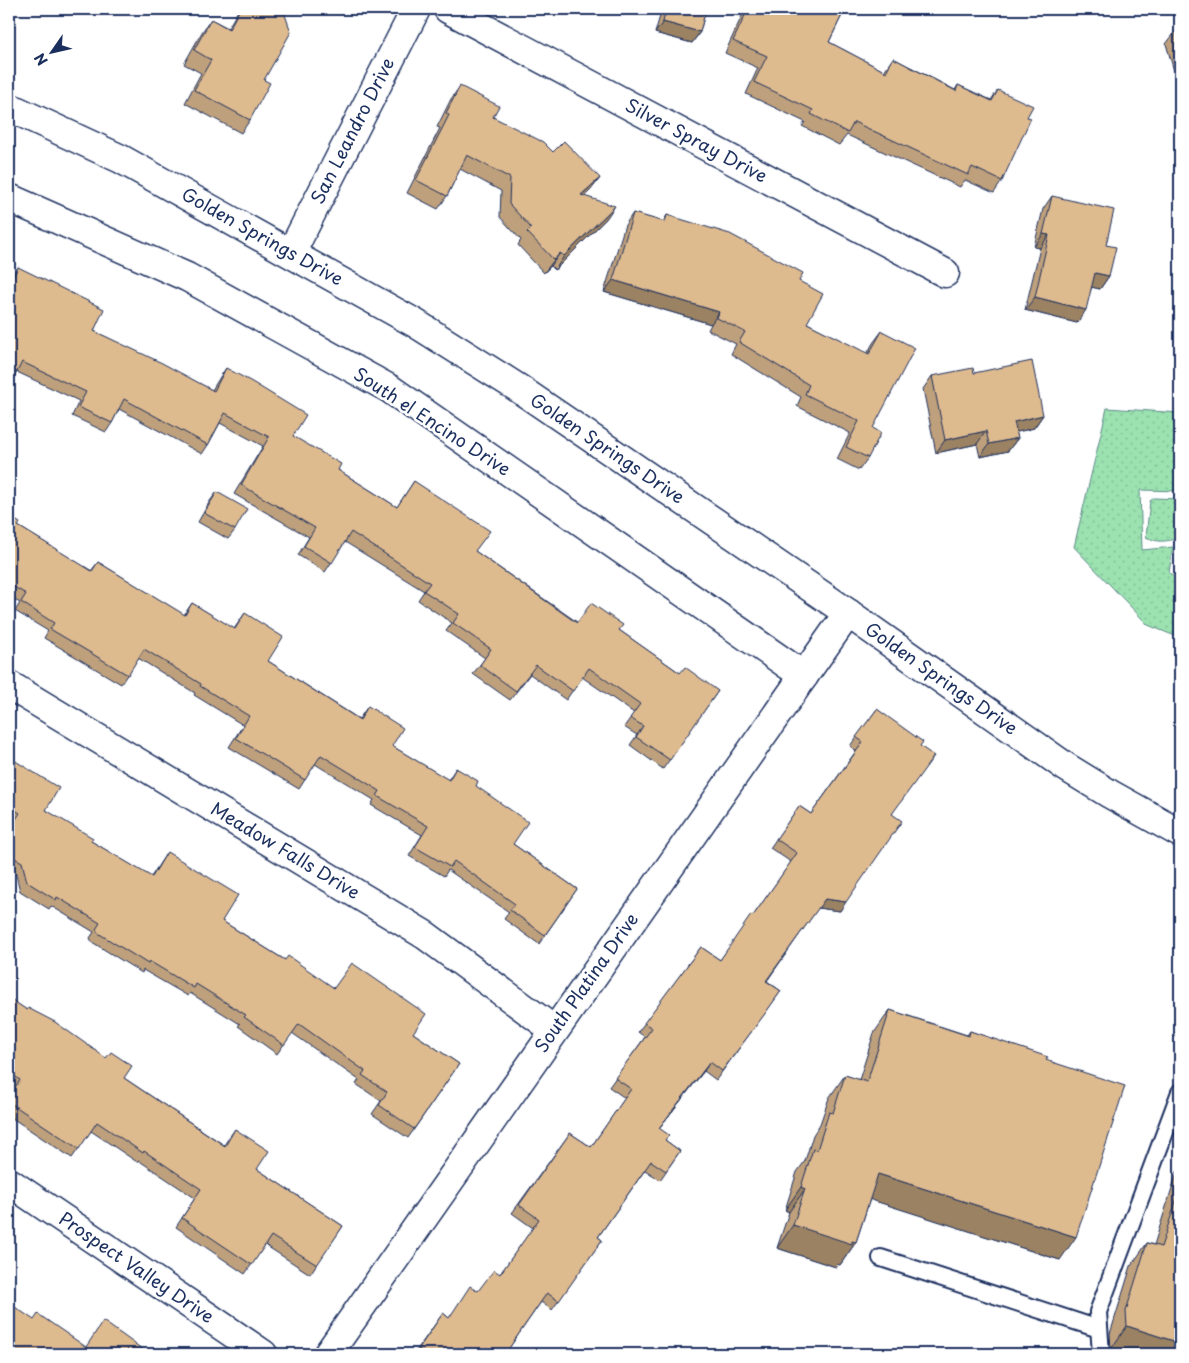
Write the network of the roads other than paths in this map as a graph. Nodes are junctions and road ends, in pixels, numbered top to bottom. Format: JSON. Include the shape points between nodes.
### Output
{"nodes":[{"id":1,"x":416,"y":9,"type":"edge"},
{"id":2,"x":448,"y":9,"type":"edge"},
{"id":3,"x":9,"y":107,"type":"edge"},
{"id":4,"x":9,"y":198,"type":"edge"},
{"id":5,"x":291,"y":253,"type":"junction"},
{"id":6,"x":945,"y":273,"type":"dead end"},
{"id":7,"x":848,"y":613,"type":"junction"},
{"id":8,"x":804,"y":676,"type":"junction"},
{"id":9,"x":9,"y":685,"type":"edge"},
{"id":10,"x":1180,"y":833,"type":"edge"},
{"id":11,"x":554,"y":1030,"type":"junction"},
{"id":12,"x":1180,"y":1092,"type":"edge"},
{"id":13,"x":9,"y":1182,"type":"edge"},
{"id":14,"x":881,"y":1258,"type":"dead end"},
{"id":15,"x":1099,"y":1329,"type":"junction"},
{"id":16,"x":263,"y":1354,"type":"edge"},
{"id":17,"x":328,"y":1354,"type":"edge"},
{"id":18,"x":1101,"y":1354,"type":"edge"}],
"edges":[{"from":1,"to":5,"type":"street","name":"San Leandro Drive"},
{"from":2,"to":6,"type":"street","name":"Silver Spray Drive"},
{"from":3,"to":5,"type":"street","name":"Golden Springs Drive","via":[[121,159]]},
{"from":4,"to":8,"type":"street","name":"South el Encino Drive","via":[[187,278],[390,389]]},
{"from":5,"to":7,"type":"street","name":"Golden Springs Drive","via":[[415,323],[518,388]]},
{"from":7,"to":8,"type":"street","name":"South Platina Drive"},
{"from":7,"to":10,"type":"street","name":"Golden Springs Drive","via":[[1066,767]]},
{"from":8,"to":11,"type":"street","name":"South Platina Drive"},
{"from":9,"to":11,"type":"street","name":"Meadow Falls Drive","via":[[425,935]]},
{"from":11,"to":17,"type":"street","name":"South Platina Drive"},
{"from":12,"to":15,"type":"lane","via":[[1098,1312]]},
{"from":13,"to":16,"type":"street","name":"Prospect Valley Drive"},
{"from":14,"to":15,"type":"lane"},
{"from":15,"to":18,"type":"lane"}]}
